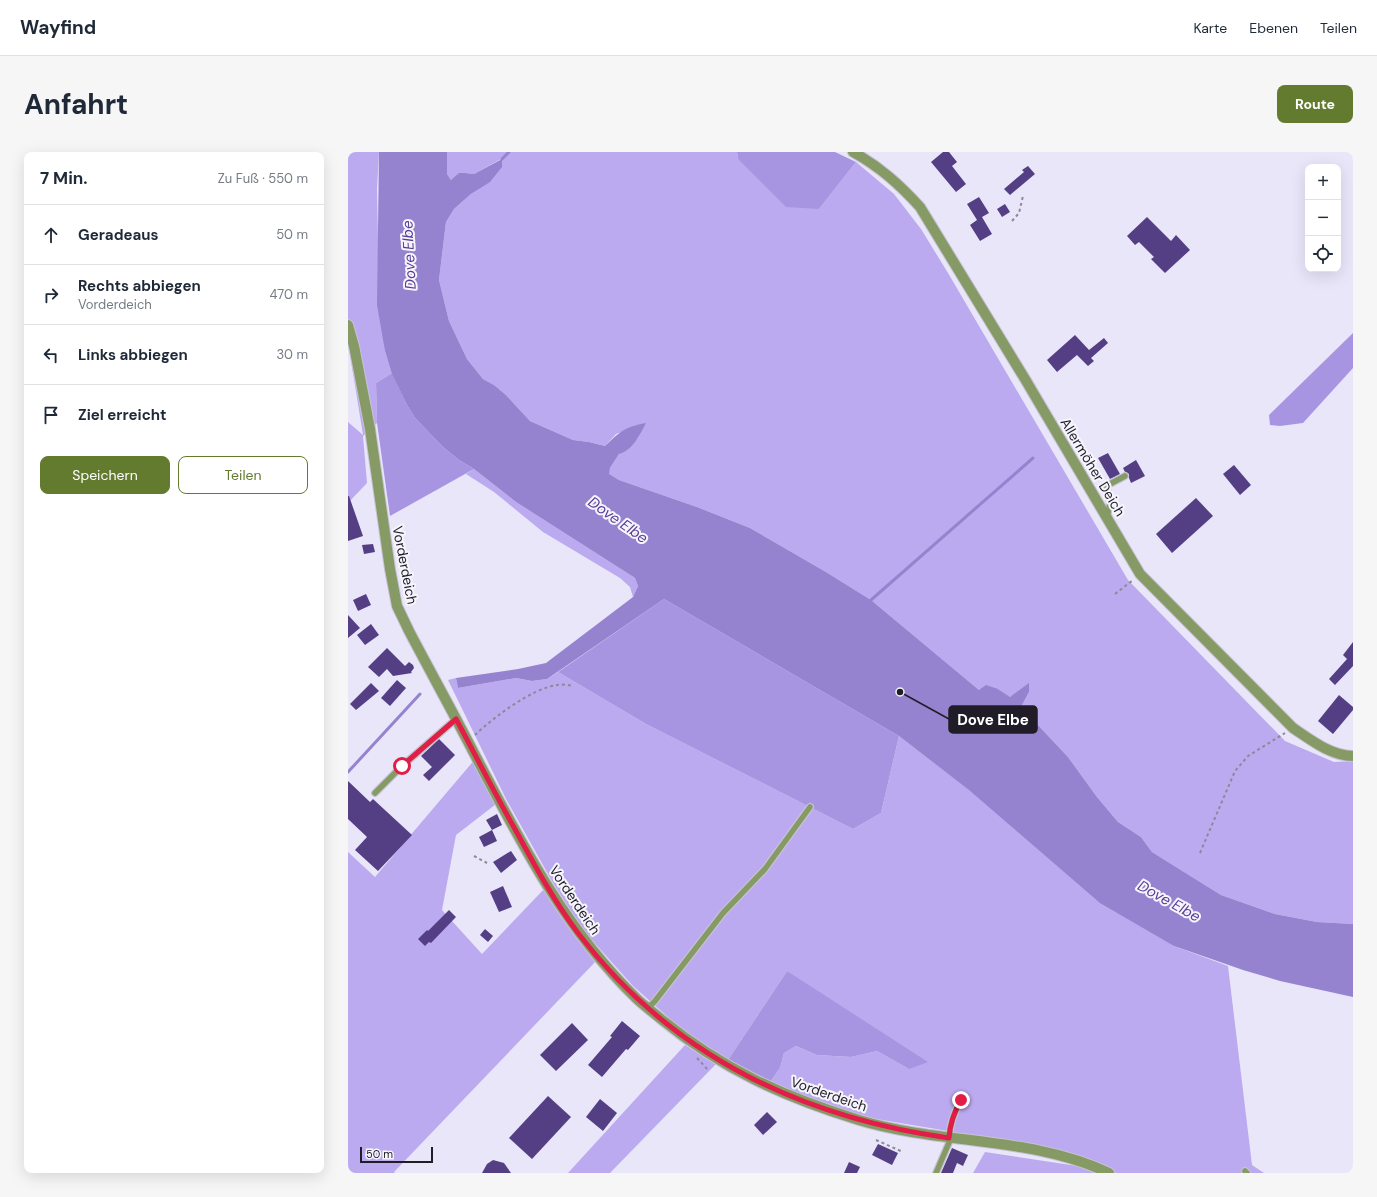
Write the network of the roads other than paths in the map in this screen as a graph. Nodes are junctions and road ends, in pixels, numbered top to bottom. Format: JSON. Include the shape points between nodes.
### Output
{"nodes":[{"id":1,"x":853,"y":152,"type":"edge"},
{"id":2,"x":348,"y":325,"type":"edge"},
{"id":3,"x":1125,"y":476,"type":"dead end"},
{"id":4,"x":1107,"y":518,"type":"junction"},
{"id":5,"x":456,"y":719,"type":"junction"},
{"id":6,"x":1353,"y":756,"type":"edge"},
{"id":7,"x":375,"y":793,"type":"dead end"},
{"id":8,"x":810,"y":807,"type":"dead end"},
{"id":9,"x":648,"y":1008,"type":"junction"},
{"id":10,"x":961,"y":1100,"type":"dead end"},
{"id":11,"x":950,"y":1138,"type":"junction"},
{"id":12,"x":936,"y":1173,"type":"edge"},
{"id":13,"x":1109,"y":1173,"type":"edge"}],
"edges":[{"from":1,"to":4,"type":"street","name":"Allermöher Deich","via":[[868,160],[897,183],[920,207]]},
{"from":2,"to":5,"type":"street","name":"Vorderdeich","via":[[370,429],[385,543],[397,606]]},
{"from":3,"to":4,"type":"lane","via":[[1108,485],[1110,502]]},
{"from":4,"to":6,"type":"street","name":"Allermöher Deich","via":[[1140,574],[1293,728],[1334,752]]},
{"from":5,"to":7,"type":"lane"},
{"from":5,"to":9,"type":"street","name":"Vorderdeich","via":[[528,855],[564,912],[602,962]]},
{"from":8,"to":9,"type":"lane","via":[[765,869],[723,913]]},
{"from":9,"to":11,"type":"street","name":"Vorderdeich","via":[[705,1052],[780,1092],[892,1129]]},
{"from":10,"to":11,"type":"lane","via":[[950,1124]]},
{"from":11,"to":12,"type":"lane"},
{"from":11,"to":13,"type":"street","name":"Vorderdeich","via":[[1067,1156]]}]}
